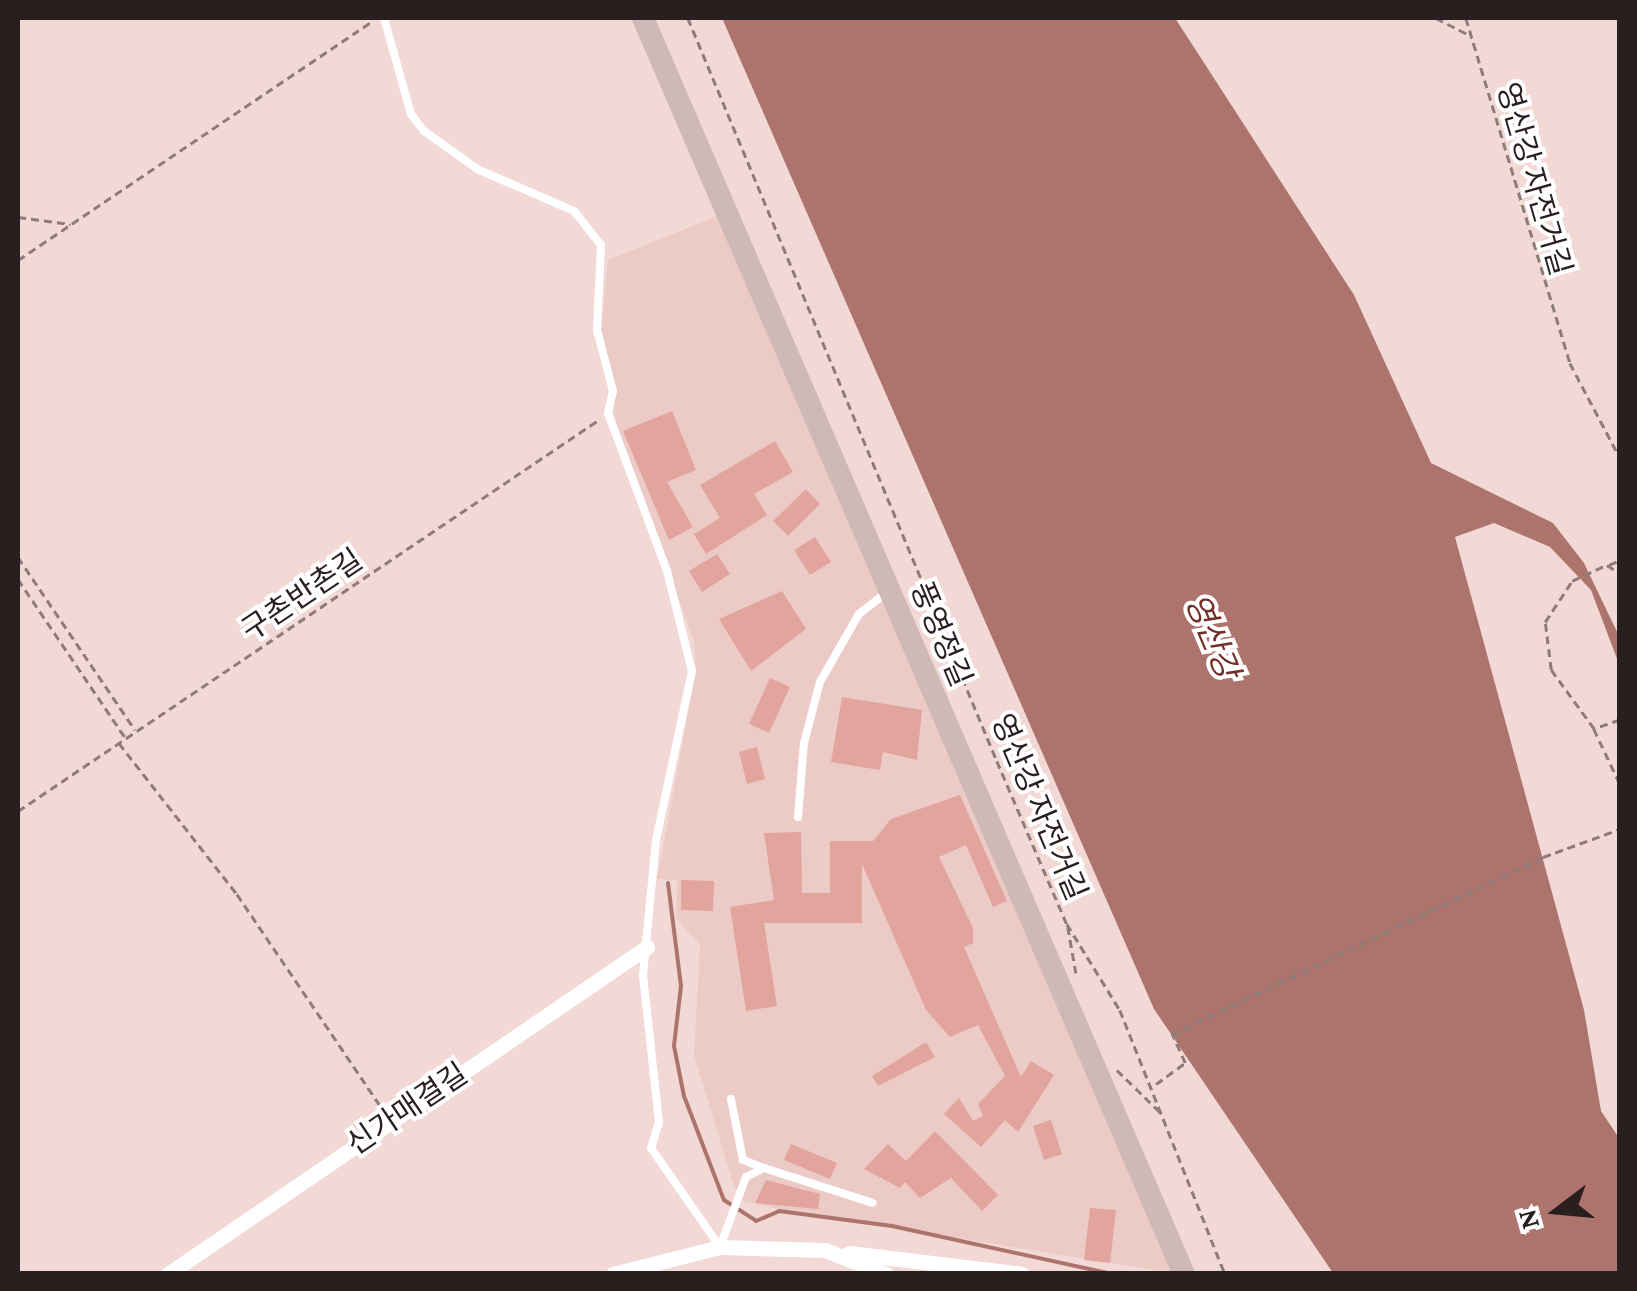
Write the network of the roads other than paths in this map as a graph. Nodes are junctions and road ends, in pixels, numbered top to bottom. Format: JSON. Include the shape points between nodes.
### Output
{"nodes":[{"id":1,"x":381,"y":18,"type":"edge"},
{"id":2,"x":643,"y":18,"type":"edge"},
{"id":3,"x":890,"y":590,"type":"junction"},
{"id":4,"x":798,"y":817,"type":"dead end"},
{"id":5,"x":647,"y":946,"type":"junction"},
{"id":6,"x":731,"y":1099,"type":"dead end"},
{"id":7,"x":764,"y":1168,"type":"junction"},
{"id":8,"x":872,"y":1203,"type":"dead end"},
{"id":9,"x":720,"y":1248,"type":"junction"},
{"id":10,"x":825,"y":1250,"type":"junction"},
{"id":11,"x":935,"y":1268,"type":"edge"},
{"id":12,"x":168,"y":1274,"type":"edge"},
{"id":13,"x":613,"y":1274,"type":"edge"},
{"id":14,"x":886,"y":1274,"type":"edge"},
{"id":15,"x":1022,"y":1274,"type":"edge"},
{"id":16,"x":1184,"y":1274,"type":"edge"}],
"edges":[{"from":1,"to":5,"type":"lane","via":[[411,114],[424,130],[477,169],[574,210],[593,230],[604,260],[597,330],[612,390],[608,413],[673,589],[692,671],[656,840]]},
{"from":2,"to":3,"type":"street","name":"풍영정길"},
{"from":3,"to":4,"type":"lane","via":[[859,614],[820,682],[804,743]]},
{"from":3,"to":16,"type":"street","name":"풍영정길"},
{"from":5,"to":9,"type":"lane","via":[[643,976],[659,1122],[652,1148]]},
{"from":5,"to":12,"type":"street","name":"신가매결길"},
{"from":6,"to":7,"type":"lane","via":[[744,1160]]},
{"from":7,"to":8,"type":"lane"},
{"from":7,"to":9,"type":"lane","via":[[746,1177]]},
{"from":9,"to":10,"type":"street"},
{"from":9,"to":13,"type":"street"},
{"from":10,"to":11,"type":"street"},
{"from":10,"to":14,"type":"street"},
{"from":11,"to":15,"type":"street"}]}
